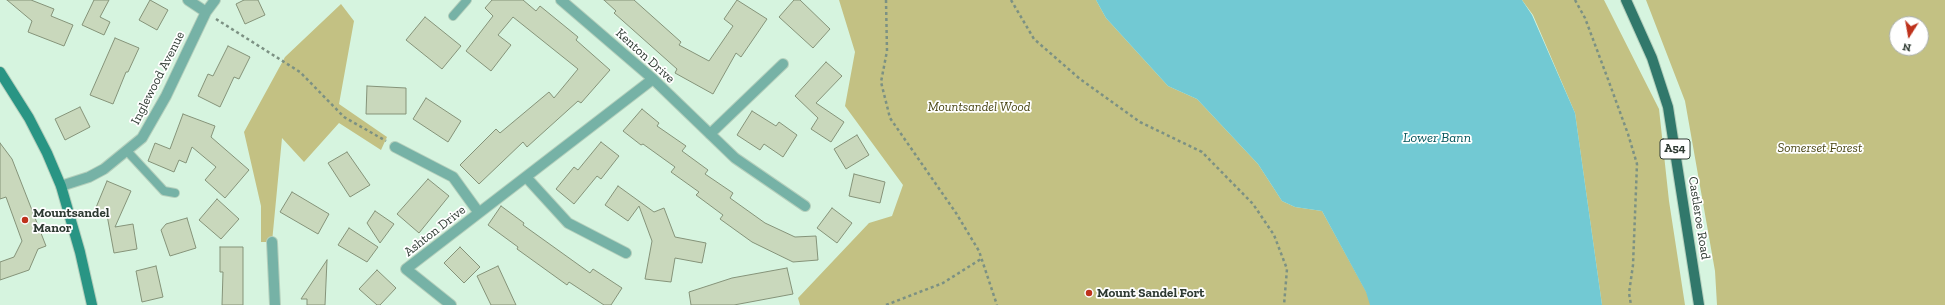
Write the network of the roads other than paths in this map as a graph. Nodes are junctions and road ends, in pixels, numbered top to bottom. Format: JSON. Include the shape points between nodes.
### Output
{"nodes":[{"id":1,"x":188,"y":0,"type":"edge"},
{"id":2,"x":215,"y":0,"type":"edge"},
{"id":3,"x":467,"y":0,"type":"edge"},
{"id":4,"x":561,"y":0,"type":"edge"},
{"id":5,"x":1626,"y":0,"type":"edge"},
{"id":6,"x":206,"y":12,"type":"junction"},
{"id":7,"x":453,"y":16,"type":"dead end"},
{"id":8,"x":783,"y":64,"type":"dead end"},
{"id":9,"x":0,"y":72,"type":"edge"},
{"id":10,"x":653,"y":79,"type":"junction"},
{"id":11,"x":710,"y":134,"type":"junction"},
{"id":12,"x":395,"y":147,"type":"road end"},
{"id":13,"x":127,"y":151,"type":"junction"},
{"id":14,"x":526,"y":177,"type":"junction"},
{"id":15,"x":61,"y":186,"type":"junction"},
{"id":16,"x":175,"y":193,"type":"dead end"},
{"id":17,"x":805,"y":206,"type":"dead end"},
{"id":18,"x":479,"y":213,"type":"junction"},
{"id":19,"x":272,"y":242,"type":"dead end"},
{"id":20,"x":626,"y":253,"type":"dead end"},
{"id":21,"x":92,"y":305,"type":"edge"},
{"id":22,"x":275,"y":305,"type":"edge"},
{"id":23,"x":451,"y":305,"type":"edge"},
{"id":24,"x":1699,"y":305,"type":"edge"}],
"edges":[{"from":1,"to":6,"type":"street"},
{"from":2,"to":6,"type":"street","name":"Inglewood Avenue"},
{"from":3,"to":7,"type":"lane"},
{"from":4,"to":10,"type":"street","name":"Kenton Drive"},
{"from":5,"to":24,"type":"main road","name":"Castleroe Road","number":"A54","via":[[1652,58],[1668,107]]},
{"from":6,"to":13,"type":"street","name":"Inglewood Avenue","via":[[166,96],[142,138]]},
{"from":8,"to":11,"type":"street"},
{"from":9,"to":15,"type":"street","via":[[29,118]]},
{"from":10,"to":11,"type":"street","name":"Kenton Drive"},
{"from":10,"to":14,"type":"street","name":"Ashton Drive"},
{"from":11,"to":17,"type":"street","name":"Kenton Drive","via":[[735,158]]},
{"from":12,"to":18,"type":"street","via":[[454,177]]},
{"from":13,"to":15,"type":"street","name":"Inglewood Avenue","via":[[89,178]]},
{"from":13,"to":16,"type":"lane","via":[[164,191]]},
{"from":14,"to":18,"type":"street","name":"Ashton Drive"},
{"from":14,"to":20,"type":"street","via":[[568,223]]},
{"from":15,"to":21,"type":"street"},
{"from":18,"to":23,"type":"street","name":"Ashton Drive","via":[[406,269]]},
{"from":19,"to":22,"type":"street"}]}
